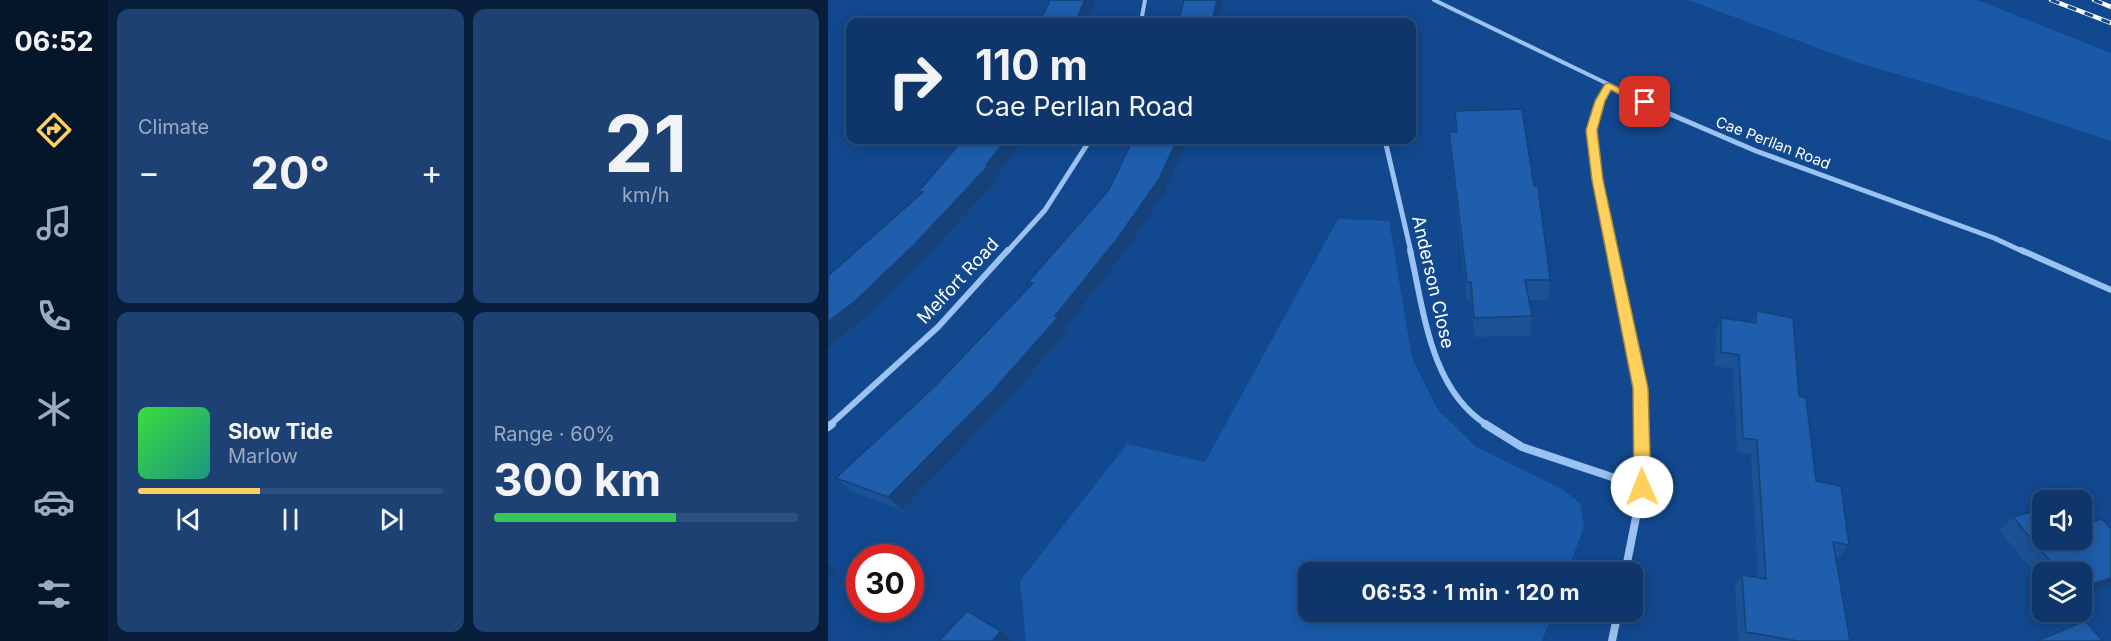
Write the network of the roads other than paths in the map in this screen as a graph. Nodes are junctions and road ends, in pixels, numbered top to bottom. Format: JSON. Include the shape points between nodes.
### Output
{"nodes":[{"id":1,"x":1146,"y":0,"type":"edge"},
{"id":2,"x":1434,"y":0,"type":"edge"},
{"id":3,"x":1142,"y":18,"type":"edge"},
{"id":4,"x":1609,"y":86,"type":"junction"},
{"id":5,"x":1087,"y":144,"type":"edge"},
{"id":6,"x":1386,"y":144,"type":"edge"},
{"id":7,"x":2111,"y":290,"type":"edge"},
{"id":8,"x":828,"y":427,"type":"edge"},
{"id":9,"x":1642,"y":487,"type":"junction"},
{"id":10,"x":1627,"y":562,"type":"edge"},
{"id":11,"x":1616,"y":622,"type":"edge"},
{"id":12,"x":1612,"y":641,"type":"edge"}],
"edges":[{"from":1,"to":3,"type":"street"},
{"from":2,"to":4,"type":"street","name":"Cae Perllan Road"},
{"from":4,"to":7,"type":"street","name":"Cae Perllan Road","via":[[1756,151],[1994,238]]},
{"from":4,"to":9,"type":"street","via":[[1592,130],[1598,180],[1641,388]]},
{"from":5,"to":8,"type":"street","name":"Melfort Road","via":[[1038,219],[938,327]]},
{"from":6,"to":9,"type":"street","name":"Anderson Close","via":[[1436,363],[1469,414],[1522,447]]},
{"from":9,"to":10,"type":"street"},
{"from":11,"to":12,"type":"street"}]}
